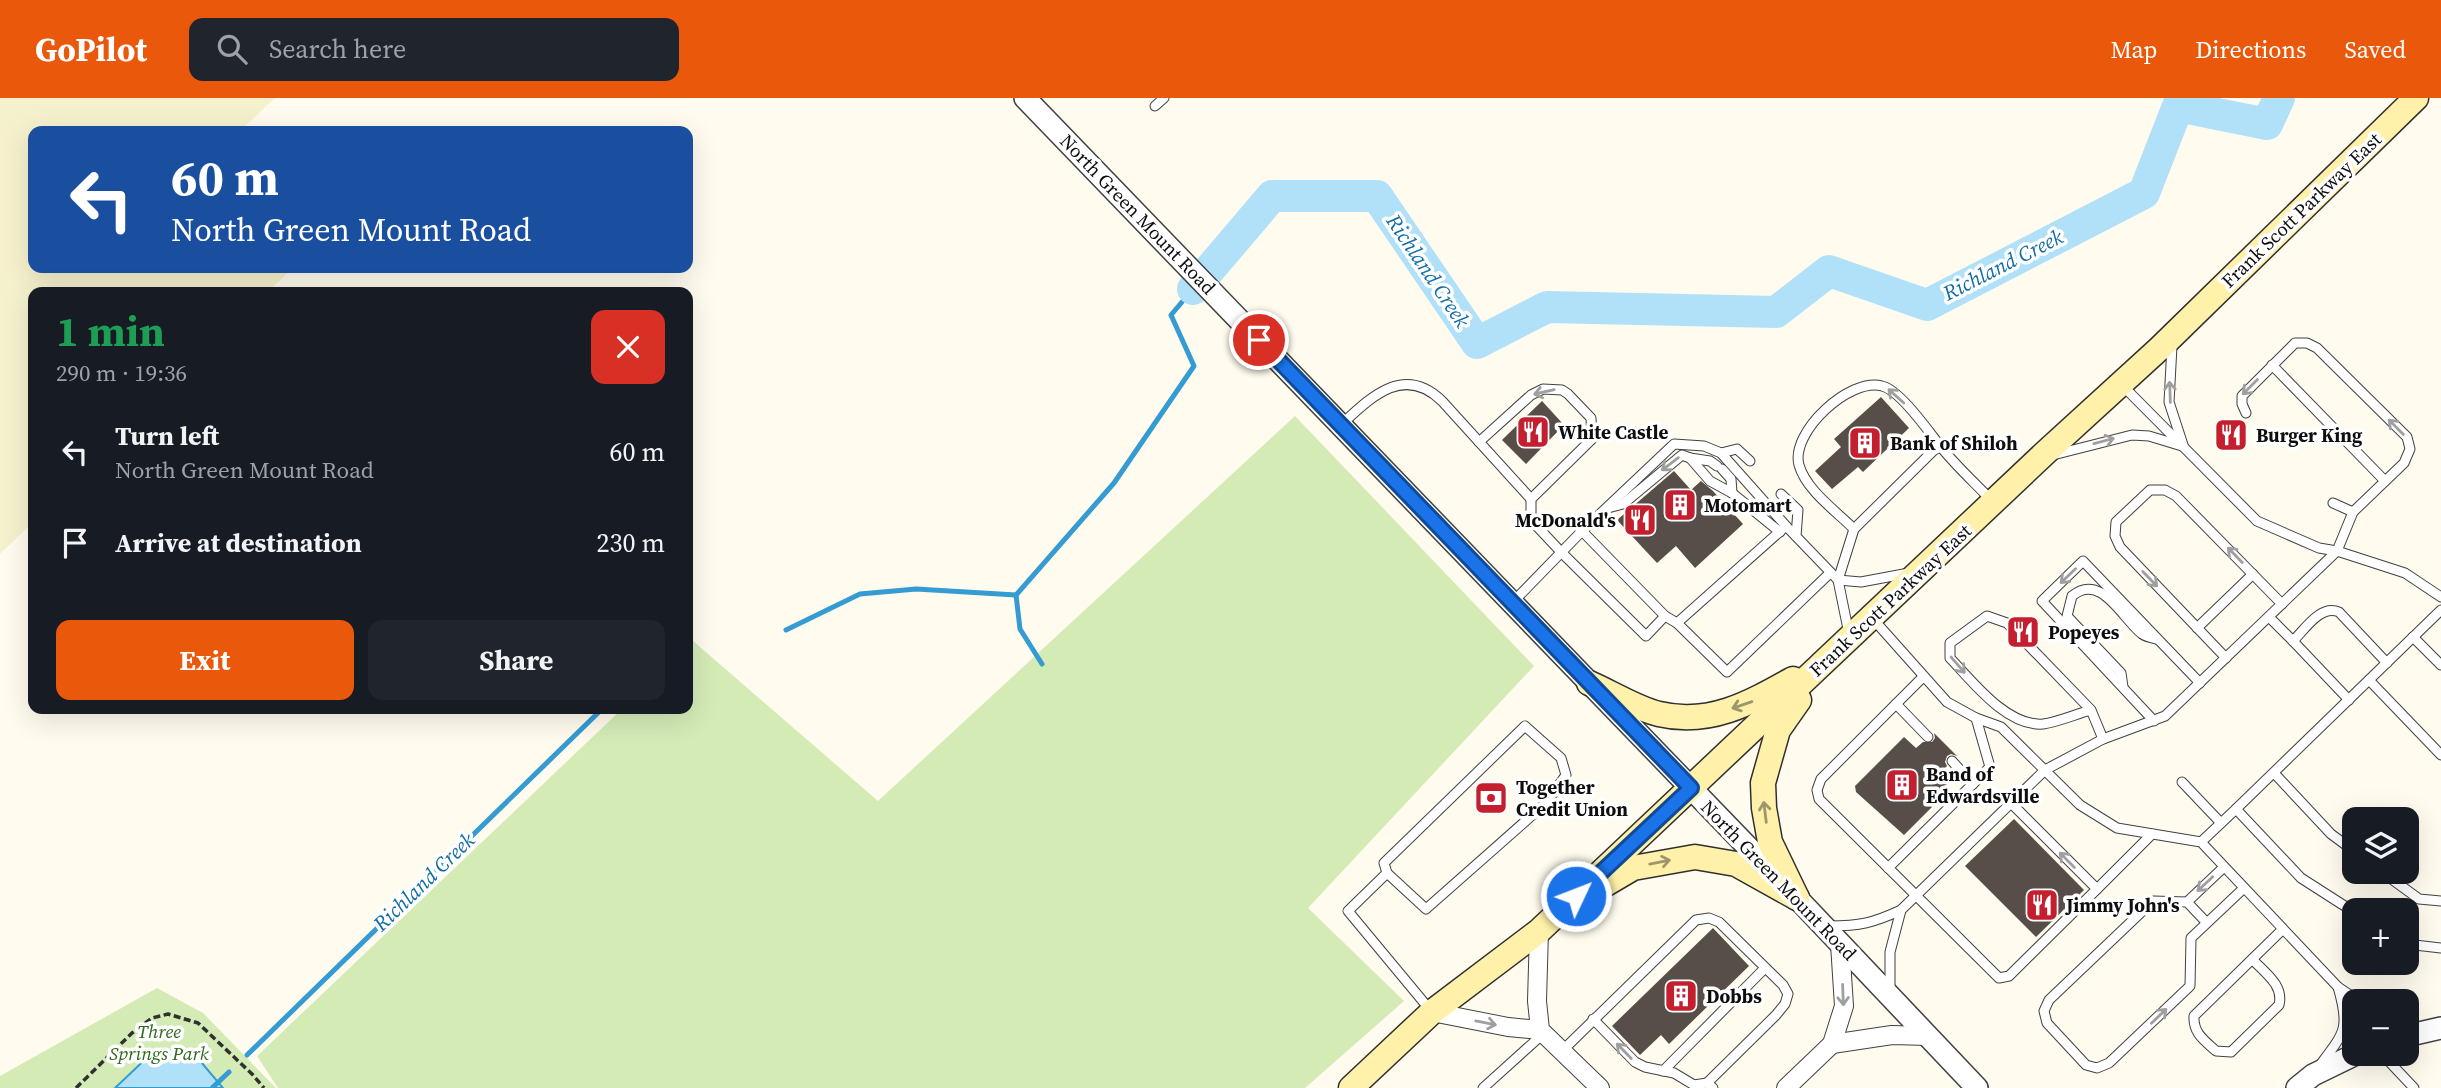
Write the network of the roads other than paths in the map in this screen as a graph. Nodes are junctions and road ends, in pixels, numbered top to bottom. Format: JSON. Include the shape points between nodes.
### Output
{"nodes":[{"id":1,"x":1025,"y":98,"type":"edge"},
{"id":2,"x":1164,"y":98,"type":"edge"},
{"id":3,"x":2416,"y":98,"type":"edge"},
{"id":4,"x":1155,"y":106,"type":"dead end"},
{"id":5,"x":2172,"y":335,"type":"junction"},
{"id":6,"x":2272,"y":366,"type":"junction"},
{"id":7,"x":2121,"y":383,"type":"junction"},
{"id":8,"x":2246,"y":413,"type":"dead end"},
{"id":9,"x":1342,"y":425,"type":"junction"},
{"id":10,"x":1479,"y":442,"type":"junction"},
{"id":11,"x":2183,"y":446,"type":"junction"},
{"id":12,"x":1941,"y":447,"type":"junction"},
{"id":13,"x":1721,"y":453,"type":"junction"},
{"id":14,"x":1690,"y":457,"type":"junction"},
{"id":15,"x":2038,"y":459,"type":"junction"},
{"id":16,"x":1750,"y":461,"type":"dead end"},
{"id":17,"x":2385,"y":481,"type":"junction"},
{"id":18,"x":1732,"y":493,"type":"junction"},
{"id":19,"x":1782,"y":494,"type":"dead end"},
{"id":20,"x":1531,"y":499,"type":"junction"},
{"id":21,"x":1993,"y":502,"type":"junction"},
{"id":22,"x":2333,"y":503,"type":"dead end"},
{"id":23,"x":1605,"y":509,"type":"junction"},
{"id":24,"x":2353,"y":512,"type":"junction"},
{"id":25,"x":1854,"y":528,"type":"junction"},
{"id":26,"x":1783,"y":529,"type":"junction"},
{"id":27,"x":1582,"y":531,"type":"junction"},
{"id":28,"x":1796,"y":537,"type":"junction"},
{"id":29,"x":2337,"y":551,"type":"junction"},
{"id":30,"x":1562,"y":553,"type":"junction"},
{"id":31,"x":1921,"y":570,"type":"junction"},
{"id":32,"x":1830,"y":573,"type":"junction"},
{"id":33,"x":2253,"y":574,"type":"junction"},
{"id":34,"x":1838,"y":580,"type":"junction"},
{"id":35,"x":2441,"y":597,"type":"edge"},
{"id":36,"x":1512,"y":602,"type":"junction"},
{"id":37,"x":2282,"y":604,"type":"junction"},
{"id":38,"x":2441,"y":610,"type":"edge"},
{"id":39,"x":1665,"y":616,"type":"junction"},
{"id":40,"x":2269,"y":617,"type":"junction"},
{"id":41,"x":1871,"y":618,"type":"junction"},
{"id":42,"x":1677,"y":624,"type":"junction"},
{"id":43,"x":2197,"y":628,"type":"junction"},
{"id":44,"x":2413,"y":637,"type":"junction"},
{"id":45,"x":1849,"y":638,"type":"junction"},
{"id":46,"x":2159,"y":639,"type":"junction"},
{"id":47,"x":2292,"y":641,"type":"junction"},
{"id":48,"x":2226,"y":658,"type":"junction"},
{"id":49,"x":1824,"y":662,"type":"junction"},
{"id":50,"x":2387,"y":663,"type":"junction"},
{"id":51,"x":2441,"y":665,"type":"edge"},
{"id":52,"x":1923,"y":677,"type":"junction"},
{"id":53,"x":2369,"y":680,"type":"junction"},
{"id":54,"x":1589,"y":683,"type":"junction"},
{"id":55,"x":2200,"y":683,"type":"junction"},
{"id":56,"x":2124,"y":687,"type":"junction"},
{"id":57,"x":2349,"y":699,"type":"junction"},
{"id":58,"x":1896,"y":704,"type":"junction"},
{"id":59,"x":2091,"y":710,"type":"junction"},
{"id":60,"x":1976,"y":718,"type":"junction"},
{"id":61,"x":2154,"y":721,"type":"junction"},
{"id":62,"x":1928,"y":737,"type":"dead end"},
{"id":63,"x":2103,"y":739,"type":"junction"},
{"id":64,"x":2441,"y":755,"type":"edge"},
{"id":65,"x":1952,"y":761,"type":"dead end"},
{"id":66,"x":2045,"y":770,"type":"junction"},
{"id":67,"x":2274,"y":772,"type":"junction"},
{"id":68,"x":2182,"y":782,"type":"dead end"},
{"id":69,"x":1973,"y":784,"type":"junction"},
{"id":70,"x":1691,"y":788,"type":"junction"},
{"id":71,"x":2011,"y":803,"type":"junction"},
{"id":72,"x":2236,"y":809,"type":"junction"},
{"id":73,"x":2221,"y":823,"type":"junction"},
{"id":74,"x":2152,"y":834,"type":"junction"},
{"id":75,"x":2201,"y":842,"type":"junction"},
{"id":76,"x":2342,"y":842,"type":"edge"},
{"id":77,"x":2224,"y":867,"type":"junction"},
{"id":78,"x":1888,"y":868,"type":"junction"},
{"id":79,"x":1387,"y":873,"type":"junction"},
{"id":80,"x":2398,"y":884,"type":"edge"},
{"id":81,"x":2244,"y":888,"type":"junction"},
{"id":82,"x":2097,"y":889,"type":"junction"},
{"id":83,"x":1916,"y":896,"type":"junction"},
{"id":84,"x":1797,"y":898,"type":"junction"},
{"id":85,"x":2441,"y":901,"type":"edge"},
{"id":86,"x":2187,"y":902,"type":"junction"},
{"id":87,"x":2342,"y":904,"type":"edge"},
{"id":88,"x":1901,"y":910,"type":"junction"},
{"id":89,"x":1557,"y":914,"type":"junction"},
{"id":90,"x":2207,"y":923,"type":"junction"},
{"id":91,"x":1822,"y":925,"type":"junction"},
{"id":92,"x":2283,"y":929,"type":"junction"},
{"id":93,"x":1539,"y":931,"type":"junction"},
{"id":94,"x":1840,"y":944,"type":"junction"},
{"id":95,"x":2419,"y":945,"type":"edge"},
{"id":96,"x":2441,"y":948,"type":"edge"},
{"id":97,"x":2252,"y":959,"type":"junction"},
{"id":98,"x":1765,"y":968,"type":"junction"},
{"id":99,"x":2338,"y":987,"type":"junction"},
{"id":100,"x":2342,"y":990,"type":"edge"},
{"id":101,"x":1891,"y":997,"type":"junction"},
{"id":102,"x":1432,"y":1012,"type":"junction"},
{"id":103,"x":1593,"y":1019,"type":"junction"},
{"id":104,"x":2441,"y":1028,"type":"edge"},
{"id":105,"x":1542,"y":1031,"type":"junction"},
{"id":106,"x":2419,"y":1031,"type":"edge"},
{"id":107,"x":1928,"y":1036,"type":"junction"},
{"id":108,"x":1832,"y":1044,"type":"junction"},
{"id":109,"x":1562,"y":1051,"type":"junction"},
{"id":110,"x":2342,"y":1061,"type":"edge"},
{"id":111,"x":2393,"y":1066,"type":"edge"},
{"id":112,"x":1662,"y":1071,"type":"junction"},
{"id":113,"x":2305,"y":1081,"type":"edge"},
{"id":114,"x":1710,"y":1085,"type":"edge"},
{"id":115,"x":1351,"y":1088,"type":"edge"},
{"id":116,"x":1483,"y":1088,"type":"edge"},
{"id":117,"x":1600,"y":1088,"type":"edge"},
{"id":118,"x":1786,"y":1088,"type":"edge"},
{"id":119,"x":1977,"y":1088,"type":"edge"},
{"id":120,"x":2414,"y":1088,"type":"edge"}],
"edges":[{"from":1,"to":9,"type":"street","name":"North Green Mount Road"},
{"from":2,"to":4,"type":"lane"},
{"from":3,"to":5,"type":"main road","name":"Frank Scott Parkway East"},
{"from":5,"to":7,"type":"main road","name":"Frank Scott Parkway East"},
{"from":11,"to":5,"type":"lane","one_way":true,"via":[[2169,402]]},
{"from":6,"to":8,"type":"lane","one_way":true,"via":[[2242,396]]},
{"from":6,"to":17,"type":"lane"},
{"from":17,"to":6,"type":"lane","one_way":true,"via":[[2404,463],[2410,449],[2407,437],[2317,348],[2295,343]]},
{"from":7,"to":11,"type":"lane"},
{"from":7,"to":15,"type":"main road","name":"Frank Scott Parkway East"},
{"from":9,"to":10,"type":"lane","via":[[1371,397],[1401,384],[1436,396]]},
{"from":9,"to":36,"type":"street","name":"North Green Mount Road"},
{"from":10,"to":20,"type":"lane"},
{"from":20,"to":10,"type":"lane","one_way":true,"via":[[1592,439],[1591,418],[1562,390],[1543,389]]},
{"from":15,"to":11,"type":"lane","one_way":true,"via":[[2132,435]]},
{"from":11,"to":29,"type":"lane","via":[[2258,521],[2319,548]]},
{"from":12,"to":21,"type":"lane"},
{"from":12,"to":25,"type":"lane"},
{"from":12,"to":25,"type":"lane","one_way":true,"via":[[1907,406],[1881,386],[1853,391],[1822,412],[1800,443],[1800,468],[1808,483]]},
{"from":13,"to":16,"type":"lane","via":[[1737,449]]},
{"from":13,"to":23,"type":"lane","via":[[1704,446],[1674,444]]},
{"from":13,"to":26,"type":"lane"},
{"from":14,"to":18,"type":"lane","via":[[1710,481]]},
{"from":14,"to":18,"type":"lane","via":[[1720,467],[1731,479]]},
{"from":14,"to":23,"type":"lane","one_way":true,"via":[[1682,455],[1623,504]]},
{"from":15,"to":21,"type":"main road","name":"Frank Scott Parkway East"},
{"from":17,"to":24,"type":"lane"},
{"from":18,"to":26,"type":"lane"},
{"from":19,"to":28,"type":"lane","via":[[1798,510]]},
{"from":20,"to":30,"type":"lane","via":[[1531,520]]},
{"from":21,"to":31,"type":"main road","name":"Frank Scott Parkway East"},
{"from":22,"to":24,"type":"lane"},
{"from":23,"to":27,"type":"lane"},
{"from":24,"to":29,"type":"lane"},
{"from":25,"to":34,"type":"lane"},
{"from":26,"to":28,"type":"lane"},
{"from":26,"to":42,"type":"lane","via":[[1703,607]]},
{"from":27,"to":30,"type":"lane"},
{"from":27,"to":39,"type":"lane"},
{"from":28,"to":32,"type":"lane"},
{"from":29,"to":35,"type":"lane","via":[[2405,573]]},
{"from":29,"to":37,"type":"lane"},
{"from":30,"to":36,"type":"lane"},
{"from":30,"to":39,"type":"lane","via":[[1646,636]]},
{"from":31,"to":34,"type":"lane","via":[[1861,582]]},
{"from":31,"to":41,"type":"main road","name":"Frank Scott Parkway East"},
{"from":32,"to":34,"type":"lane"},
{"from":32,"to":42,"type":"lane","via":[[1743,650],[1727,672]]},
{"from":33,"to":37,"type":"lane"},
{"from":33,"to":43,"type":"lane"},
{"from":33,"to":43,"type":"lane","one_way":true,"via":[[2176,496],[2150,490],[2133,506],[2116,523],[2120,547]]},
{"from":34,"to":45,"type":"lane"},
{"from":36,"to":54,"type":"street","name":"North Green Mount Road"},
{"from":37,"to":40,"type":"lane"},
{"from":38,"to":44,"type":"lane"},
{"from":39,"to":42,"type":"lane"},
{"from":40,"to":47,"type":"lane"},
{"from":40,"to":48,"type":"lane"},
{"from":41,"to":45,"type":"main road","name":"Frank Scott Parkway East"},
{"from":41,"to":52,"type":"lane"},
{"from":43,"to":48,"type":"lane"},
{"from":44,"to":50,"type":"lane"},
{"from":44,"to":51,"type":"lane"},
{"from":45,"to":49,"type":"main road","name":"Frank Scott Parkway East"},
{"from":46,"to":55,"type":"lane"},
{"from":46,"to":56,"type":"lane","via":[[2144,636],[2094,589],[2072,596],[2067,616],[2121,673]]},
{"from":46,"to":56,"type":"lane","one_way":true,"via":[[2083,561],[2042,601]]},
{"from":47,"to":50,"type":"lane","via":[[2324,610],[2332,609]]},
{"from":47,"to":57,"type":"lane"},
{"from":48,"to":55,"type":"lane"},
{"from":49,"to":54,"type":"main road","one_way":true,"via":[[1752,702],[1703,718],[1658,714]]},
{"from":49,"to":70,"type":"main road","name":"Frank Scott Parkway East"},
{"from":84,"to":49,"type":"main road","one_way":true,"via":[[1770,842],[1763,783],[1779,730]]},
{"from":50,"to":53,"type":"lane"},
{"from":52,"to":58,"type":"lane"},
{"from":52,"to":60,"type":"lane","via":[[1947,702]]},
{"from":53,"to":57,"type":"lane"},
{"from":53,"to":64,"type":"lane"},
{"from":54,"to":70,"type":"street","name":"North Green Mount Road"},
{"from":55,"to":61,"type":"lane"},
{"from":56,"to":61,"type":"lane"},
{"from":57,"to":67,"type":"lane"},
{"from":58,"to":62,"type":"lane"},
{"from":58,"to":78,"type":"lane","via":[[1821,779],[1817,790],[1819,799]]},
{"from":59,"to":59,"type":"lane","one_way":true,"via":[[2007,623],[1987,616],[1950,643],[1950,658],[1991,701],[2018,718],[2041,724]]},
{"from":59,"to":63,"type":"lane"},
{"from":60,"to":66,"type":"lane","via":[[2001,727]]},
{"from":60,"to":69,"type":"lane","via":[[1990,767]]},
{"from":61,"to":63,"type":"lane"},
{"from":63,"to":66,"type":"lane"},
{"from":65,"to":69,"type":"lane"},
{"from":66,"to":71,"type":"lane"},
{"from":66,"to":74,"type":"lane","via":[[2080,805],[2117,828]]},
{"from":67,"to":72,"type":"lane"},
{"from":67,"to":76,"type":"lane"},
{"from":68,"to":73,"type":"lane"},
{"from":69,"to":78,"type":"lane"},
{"from":70,"to":84,"type":"street","name":"North Green Mount Road"},
{"from":70,"to":89,"type":"main road","name":"Frank Scott Parkway East"},
{"from":82,"to":71,"type":"lane","one_way":true},
{"from":71,"to":83,"type":"lane"},
{"from":72,"to":73,"type":"lane"},
{"from":72,"to":87,"type":"lane","via":[[2301,878]]},
{"from":73,"to":75,"type":"lane"},
{"from":74,"to":75,"type":"lane"},
{"from":74,"to":82,"type":"lane"},
{"from":75,"to":77,"type":"lane"},
{"from":77,"to":81,"type":"lane"},
{"from":77,"to":86,"type":"lane","one_way":true},
{"from":78,"to":83,"type":"lane"},
{"from":79,"to":79,"type":"lane","via":[[1384,863],[1525,726],[1561,758],[1566,775],[1546,803],[1426,909]]},
{"from":79,"to":102,"type":"lane","via":[[1348,911]]},
{"from":80,"to":85,"type":"lane","via":[[2419,899]]},
{"from":81,"to":90,"type":"lane"},
{"from":81,"to":92,"type":"lane"},
{"from":82,"to":83,"type":"lane","via":[[2009,976],[1999,978]]},
{"from":83,"to":88,"type":"lane"},
{"from":89,"to":84,"type":"main road","one_way":true,"via":[[1633,868],[1695,857],[1736,864]]},
{"from":84,"to":91,"type":"street","name":"North Green Mount Road"},
{"from":86,"to":90,"type":"lane"},
{"from":86,"to":90,"type":"lane","one_way":true,"via":[[2153,901],[2049,1000],[2047,1023],[2086,1065],[2097,1068],[2109,1063],[2190,986],[2191,938]]},
{"from":88,"to":91,"type":"lane","via":[[1876,922]]},
{"from":88,"to":101,"type":"lane","via":[[1890,952]]},
{"from":89,"to":93,"type":"main road","name":"Frank Scott Parkway East"},
{"from":91,"to":94,"type":"street","name":"North Green Mount Road"},
{"from":92,"to":97,"type":"lane"},
{"from":92,"to":99,"type":"lane"},
{"from":93,"to":102,"type":"main road","name":"Frank Scott Parkway East"},
{"from":93,"to":105,"type":"street","via":[[1537,1001]]},
{"from":94,"to":101,"type":"street","name":"North Green Mount Road"},
{"from":94,"to":108,"type":"street","one_way":true,"via":[[1844,1006]]},
{"from":95,"to":96,"type":"lane"},
{"from":97,"to":97,"type":"lane","via":[[2194,1016],[2197,1033],[2216,1051],[2231,1052],[2279,1005],[2279,987]]},
{"from":98,"to":103,"type":"lane","via":[[1719,922],[1696,920]]},
{"from":98,"to":112,"type":"lane"},
{"from":98,"to":114,"type":"lane","via":[[1788,994],[1785,1004]]},
{"from":99,"to":100,"type":"lane"},
{"from":99,"to":113,"type":"lane","via":[[2345,1023],[2340,1038]]},
{"from":101,"to":107,"type":"street","name":"North Green Mount Road"},
{"from":102,"to":105,"type":"street","one_way":true},
{"from":102,"to":115,"type":"main road","name":"Frank Scott Parkway East"},
{"from":103,"to":109,"type":"lane"},
{"from":112,"to":103,"type":"lane","one_way":true,"via":[[1635,1062]]},
{"from":104,"to":106,"type":"street"},
{"from":105,"to":109,"type":"street"},
{"from":105,"to":116,"type":"lane"},
{"from":107,"to":108,"type":"street","via":[[1892,1035]]},
{"from":107,"to":119,"type":"street","name":"North Green Mount Road"},
{"from":108,"to":118,"type":"street"},
{"from":109,"to":117,"type":"street"},
{"from":110,"to":113,"type":"street"},
{"from":111,"to":120,"type":"lane"},
{"from":112,"to":114,"type":"lane","via":[[1694,1085]]}]}
